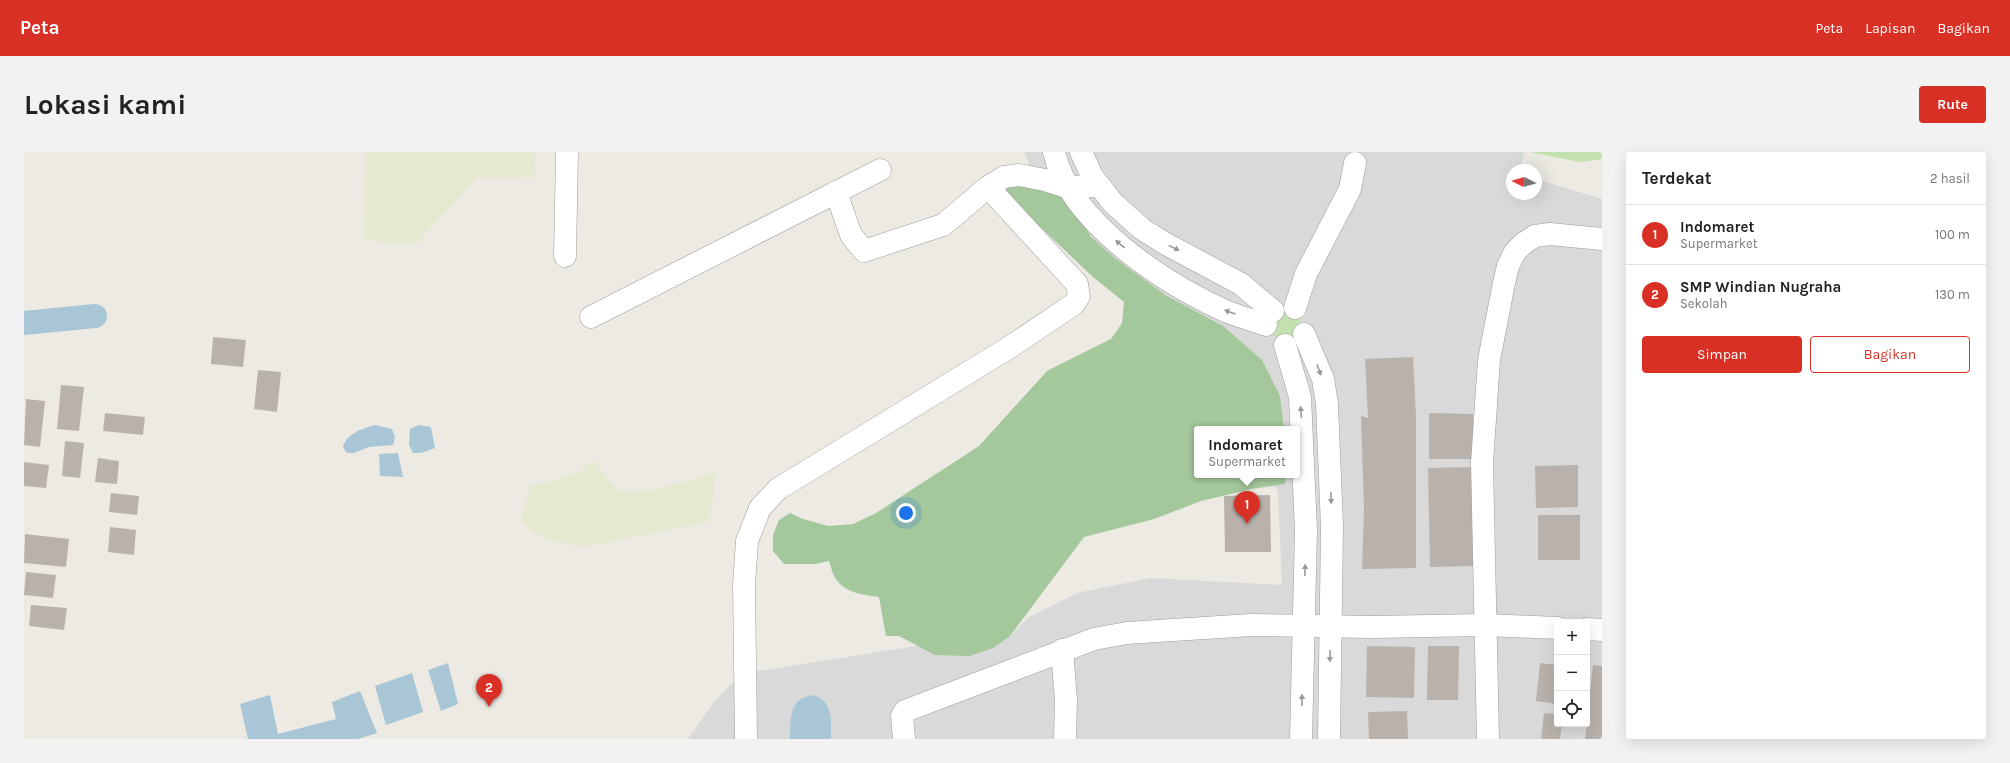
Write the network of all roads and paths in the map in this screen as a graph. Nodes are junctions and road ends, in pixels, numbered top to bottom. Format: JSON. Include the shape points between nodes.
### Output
{"nodes":[{"id":1,"x":566,"y":152,"type":"edge"},
{"id":2,"x":1054,"y":152,"type":"edge"},
{"id":3,"x":1080,"y":152,"type":"edge"},
{"id":4,"x":1355,"y":163,"type":"dead end"},
{"id":5,"x":880,"y":170,"type":"dead end"},
{"id":6,"x":1099,"y":186,"type":"junction"},
{"id":7,"x":988,"y":187,"type":"junction"},
{"id":8,"x":1067,"y":187,"type":"junction"},
{"id":9,"x":836,"y":192,"type":"junction"},
{"id":10,"x":1602,"y":239,"type":"edge"},
{"id":11,"x":565,"y":256,"type":"dead end"},
{"id":12,"x":1295,"y":308,"type":"junction"},
{"id":13,"x":591,"y":317,"type":"dead end"},
{"id":14,"x":1270,"y":318,"type":"junction"},
{"id":15,"x":1304,"y":334,"type":"junction"},
{"id":16,"x":1285,"y":345,"type":"junction"},
{"id":17,"x":1303,"y":625,"type":"junction"},
{"id":18,"x":1486,"y":625,"type":"junction"},
{"id":19,"x":1330,"y":626,"type":"junction"},
{"id":20,"x":1554,"y":628,"type":"edge"},
{"id":21,"x":1590,"y":629,"type":"edge"},
{"id":22,"x":1602,"y":630,"type":"edge"},
{"id":23,"x":1062,"y":650,"type":"junction"},
{"id":24,"x":746,"y":739,"type":"edge"},
{"id":25,"x":904,"y":739,"type":"edge"},
{"id":26,"x":1065,"y":739,"type":"edge"},
{"id":27,"x":1301,"y":739,"type":"edge"},
{"id":28,"x":1329,"y":739,"type":"edge"},
{"id":29,"x":1488,"y":739,"type":"edge"}],
"edges":[{"from":1,"to":11,"type":"street"},
{"from":2,"to":8,"type":"street","via":[[1060,175]]},
{"from":3,"to":6,"type":"street"},
{"from":4,"to":12,"type":"street","via":[[1350,189],[1306,274]]},
{"from":5,"to":9,"type":"street"},
{"from":6,"to":8,"type":"street"},
{"from":6,"to":14,"type":"street","one_way":true,"via":[[1113,203],[1142,229],[1241,284]]},
{"from":7,"to":8,"type":"street","via":[[1004,177],[1019,175]]},
{"from":7,"to":9,"type":"street","via":[[943,225],[864,251],[850,235]]},
{"from":7,"to":24,"type":"street","via":[[1077,284],[1078,296],[1074,304],[1010,347],[778,489],[760,508],[747,541],[745,566]]},
{"from":14,"to":8,"type":"street","one_way":true,"via":[[1224,310],[1189,293],[1142,263],[1081,207]]},
{"from":9,"to":13,"type":"street"},
{"from":10,"to":18,"type":"street","via":[[1550,234],[1535,236],[1515,252],[1508,266],[1489,360],[1482,463]]},
{"from":12,"to":14,"type":"street","via":[[1279,307]]},
{"from":12,"to":15,"type":"street","via":[[1305,319]]},
{"from":14,"to":16,"type":"street","via":[[1272,339]]},
{"from":15,"to":16,"type":"street","via":[[1300,340]]},
{"from":15,"to":19,"type":"street","one_way":true,"via":[[1323,379],[1327,404],[1332,527]]},
{"from":17,"to":16,"type":"street","one_way":true,"via":[[1306,530],[1301,411]]},
{"from":17,"to":19,"type":"street"},
{"from":17,"to":23,"type":"street","via":[[1164,629],[1094,639]]},
{"from":27,"to":17,"type":"street","one_way":true},
{"from":18,"to":19,"type":"street"},
{"from":18,"to":20,"type":"street"},
{"from":18,"to":29,"type":"street"},
{"from":19,"to":28,"type":"street","one_way":true},
{"from":21,"to":22,"type":"street"},
{"from":23,"to":25,"type":"street","via":[[906,710],[902,716]]},
{"from":23,"to":26,"type":"street","via":[[1066,700]]}]}
